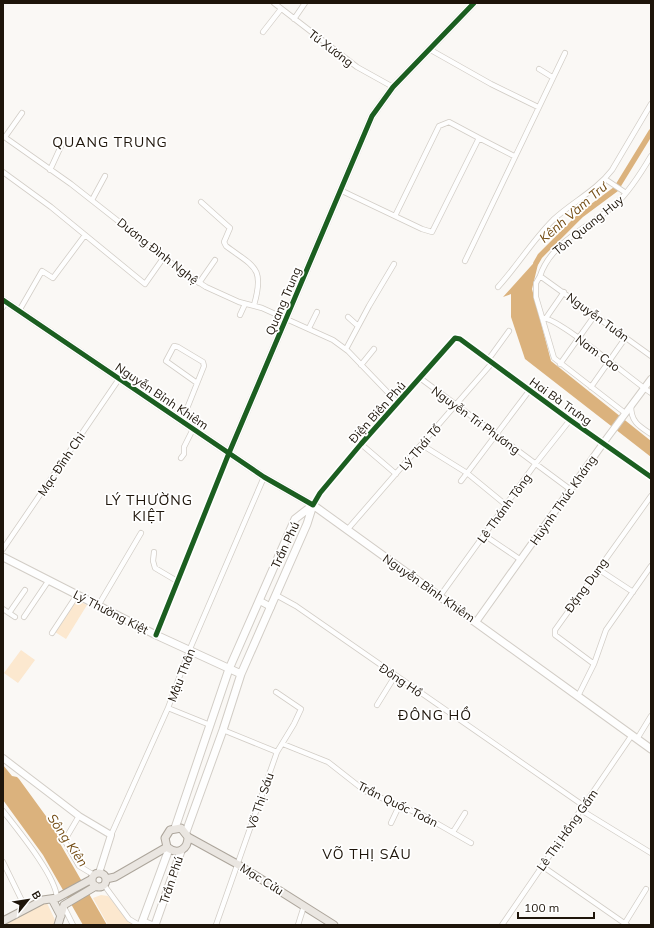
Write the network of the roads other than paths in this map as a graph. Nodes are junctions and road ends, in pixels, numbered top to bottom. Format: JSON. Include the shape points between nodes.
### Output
{"nodes":[{"id":1,"x":274,"y":3,"type":"edge"},
{"id":2,"x":305,"y":3,"type":"edge"},
{"id":3,"x":474,"y":3,"type":"edge"},
{"id":4,"x":281,"y":9,"type":"junction"},
{"id":5,"x":294,"y":19,"type":"junction"},
{"id":6,"x":263,"y":32,"type":"dead end"},
{"id":7,"x":430,"y":49,"type":"junction"},
{"id":8,"x":565,"y":53,"type":"dead end"},
{"id":9,"x":539,"y":69,"type":"dead end"},
{"id":10,"x":552,"y":77,"type":"junction"},
{"id":11,"x":393,"y":87,"type":"junction"},
{"id":12,"x":651,"y":104,"type":"edge"},
{"id":13,"x":538,"y":107,"type":"junction"},
{"id":14,"x":22,"y":113,"type":"dead end"},
{"id":15,"x":4,"y":136,"type":"edge"},
{"id":16,"x":479,"y":138,"type":"junction"},
{"id":17,"x":62,"y":144,"type":"dead end"},
{"id":18,"x":514,"y":156,"type":"junction"},
{"id":19,"x":651,"y":156,"type":"edge"},
{"id":20,"x":50,"y":170,"type":"junction"},
{"id":21,"x":3,"y":172,"type":"edge"},
{"id":22,"x":104,"y":176,"type":"dead end"},
{"id":23,"x":605,"y":179,"type":"junction"},
{"id":24,"x":340,"y":190,"type":"junction"},
{"id":25,"x":626,"y":193,"type":"junction"},
{"id":26,"x":92,"y":200,"type":"junction"},
{"id":27,"x":201,"y":202,"type":"dead end"},
{"id":28,"x":395,"y":216,"type":"junction"},
{"id":29,"x":85,"y":235,"type":"junction"},
{"id":30,"x":164,"y":257,"type":"junction"},
{"id":31,"x":215,"y":260,"type":"dead end"},
{"id":32,"x":465,"y":261,"type":"dead end"},
{"id":33,"x":394,"y":264,"type":"dead end"},
{"id":34,"x":543,"y":277,"type":"junction"},
{"id":35,"x":199,"y":283,"type":"junction"},
{"id":36,"x":498,"y":287,"type":"dead end"},
{"id":37,"x":564,"y":292,"type":"junction"},
{"id":38,"x":4,"y":303,"type":"edge"},
{"id":39,"x":245,"y":304,"type":"junction"},
{"id":40,"x":254,"y":305,"type":"junction"},
{"id":41,"x":19,"y":310,"type":"junction"},
{"id":42,"x":317,"y":312,"type":"dead end"},
{"id":43,"x":240,"y":314,"type":"dead end"},
{"id":44,"x":595,"y":315,"type":"junction"},
{"id":45,"x":348,"y":317,"type":"dead end"},
{"id":46,"x":286,"y":318,"type":"junction"},
{"id":47,"x":545,"y":318,"type":"junction"},
{"id":48,"x":358,"y":326,"type":"junction"},
{"id":49,"x":309,"y":328,"type":"junction"},
{"id":50,"x":509,"y":331,"type":"dead end"},
{"id":51,"x":578,"y":338,"type":"junction"},
{"id":52,"x":626,"y":338,"type":"junction"},
{"id":53,"x":460,"y":339,"type":"joint"},
{"id":54,"x":346,"y":349,"type":"junction"},
{"id":55,"x":374,"y":349,"type":"dead end"},
{"id":56,"x":651,"y":356,"type":"edge"},
{"id":57,"x":610,"y":361,"type":"junction"},
{"id":58,"x":490,"y":362,"type":"junction"},
{"id":59,"x":560,"y":364,"type":"junction"},
{"id":60,"x":361,"y":365,"type":"junction"},
{"id":61,"x":420,"y":378,"type":"junction"},
{"id":62,"x":119,"y":379,"type":"junction"},
{"id":63,"x":651,"y":379,"type":"edge"},
{"id":64,"x":197,"y":383,"type":"junction"},
{"id":65,"x":591,"y":387,"type":"junction"},
{"id":66,"x":644,"y":388,"type":"junction"},
{"id":67,"x":529,"y":390,"type":"junction"},
{"id":68,"x":651,"y":393,"type":"edge"},
{"id":69,"x":398,"y":403,"type":"junction"},
{"id":70,"x":456,"y":405,"type":"junction"},
{"id":71,"x":631,"y":406,"type":"junction"},
{"id":72,"x":624,"y":415,"type":"junction"},
{"id":73,"x":570,"y":420,"type":"junction"},
{"id":74,"x":182,"y":421,"type":"junction"},
{"id":75,"x":193,"y":429,"type":"junction"},
{"id":76,"x":495,"y":434,"type":"junction"},
{"id":77,"x":651,"y":434,"type":"edge"},
{"id":78,"x":605,"y":440,"type":"junction"},
{"id":79,"x":361,"y":444,"type":"junction"},
{"id":80,"x":422,"y":445,"type":"junction"},
{"id":81,"x":229,"y":453,"type":"junction"},
{"id":82,"x":181,"y":458,"type":"dead end"},
{"id":83,"x":536,"y":463,"type":"junction"},
{"id":84,"x":467,"y":473,"type":"junction"},
{"id":85,"x":396,"y":474,"type":"junction"},
{"id":86,"x":264,"y":477,"type":"junction"},
{"id":87,"x":651,"y":477,"type":"edge"},
{"id":88,"x":461,"y":481,"type":"dead end"},
{"id":89,"x":571,"y":490,"type":"junction"},
{"id":90,"x":651,"y":496,"type":"edge"},
{"id":91,"x":506,"y":505,"type":"junction"},
{"id":92,"x":313,"y":506,"type":"junction"},
{"id":93,"x":347,"y":530,"type":"junction"},
{"id":94,"x":141,"y":533,"type":"dead end"},
{"id":95,"x":484,"y":535,"type":"junction"},
{"id":96,"x":3,"y":549,"type":"edge"},
{"id":97,"x":154,"y":552,"type":"dead end"},
{"id":98,"x":3,"y":557,"type":"edge"},
{"id":99,"x":520,"y":560,"type":"junction"},
{"id":100,"x":651,"y":566,"type":"edge"},
{"id":101,"x":598,"y":569,"type":"junction"},
{"id":102,"x":49,"y":580,"type":"junction"},
{"id":103,"x":177,"y":581,"type":"junction"},
{"id":104,"x":25,"y":590,"type":"dead end"},
{"id":105,"x":633,"y":592,"type":"junction"},
{"id":106,"x":77,"y":595,"type":"junction"},
{"id":107,"x":276,"y":595,"type":"junction"},
{"id":108,"x":440,"y":596,"type":"junction"},
{"id":109,"x":260,"y":601,"type":"junction"},
{"id":110,"x":98,"y":606,"type":"junction"},
{"id":111,"x":271,"y":606,"type":"junction"},
{"id":112,"x":3,"y":610,"type":"edge"},
{"id":113,"x":9,"y":613,"type":"junction"},
{"id":114,"x":15,"y":617,"type":"dead end"},
{"id":115,"x":24,"y":617,"type":"dead end"},
{"id":116,"x":476,"y":622,"type":"junction"},
{"id":117,"x":52,"y":633,"type":"dead end"},
{"id":118,"x":156,"y":635,"type":"junction"},
{"id":119,"x":189,"y":651,"type":"junction"},
{"id":120,"x":594,"y":664,"type":"junction"},
{"id":121,"x":229,"y":669,"type":"junction"},
{"id":122,"x":241,"y":674,"type":"junction"},
{"id":123,"x":395,"y":676,"type":"junction"},
{"id":124,"x":276,"y":692,"type":"dead end"},
{"id":125,"x":578,"y":696,"type":"junction"},
{"id":126,"x":377,"y":705,"type":"dead end"},
{"id":127,"x":168,"y":708,"type":"junction"},
{"id":128,"x":651,"y":716,"type":"edge"},
{"id":129,"x":210,"y":725,"type":"junction"},
{"id":130,"x":223,"y":730,"type":"junction"},
{"id":131,"x":634,"y":737,"type":"junction"},
{"id":132,"x":283,"y":744,"type":"junction"},
{"id":133,"x":651,"y":749,"type":"edge"},
{"id":134,"x":277,"y":752,"type":"junction"},
{"id":135,"x":3,"y":758,"type":"edge"},
{"id":136,"x":399,"y":806,"type":"junction"},
{"id":137,"x":583,"y":808,"type":"junction"},
{"id":138,"x":3,"y":811,"type":"edge"},
{"id":139,"x":466,"y":813,"type":"dead end"},
{"id":140,"x":79,"y":816,"type":"junction"},
{"id":141,"x":391,"y":824,"type":"dead end"},
{"id":142,"x":174,"y":828,"type":"junction"},
{"id":143,"x":454,"y":832,"type":"junction"},
{"id":144,"x":187,"y":834,"type":"junction"},
{"id":145,"x":111,"y":835,"type":"junction"},
{"id":146,"x":471,"y":843,"type":"dead end"},
{"id":147,"x":168,"y":848,"type":"junction"},
{"id":148,"x":181,"y":851,"type":"junction"},
{"id":149,"x":651,"y":853,"type":"edge"},
{"id":150,"x":3,"y":862,"type":"edge"},
{"id":151,"x":237,"y":864,"type":"junction"},
{"id":152,"x":542,"y":866,"type":"junction"},
{"id":153,"x":93,"y":877,"type":"junction"},
{"id":154,"x":105,"y":882,"type":"junction"},
{"id":155,"x":94,"y":888,"type":"junction"},
{"id":156,"x":646,"y":889,"type":"dead end"},
{"id":157,"x":54,"y":898,"type":"junction"},
{"id":158,"x":64,"y":906,"type":"junction"},
{"id":159,"x":304,"y":906,"type":"junction"},
{"id":160,"x":26,"y":909,"type":"junction"},
{"id":161,"x":61,"y":916,"type":"junction"},
{"id":162,"x":3,"y":921,"type":"edge"},
{"id":163,"x":141,"y":923,"type":"edge"},
{"id":164,"x":626,"y":924,"type":"edge"},
{"id":165,"x":58,"y":925,"type":"edge"},
{"id":166,"x":73,"y":925,"type":"edge"},
{"id":167,"x":155,"y":925,"type":"edge"},
{"id":168,"x":216,"y":925,"type":"edge"},
{"id":169,"x":298,"y":925,"type":"edge"},
{"id":170,"x":334,"y":925,"type":"edge"},
{"id":171,"x":502,"y":925,"type":"edge"}],
"edges":[{"from":1,"to":4,"type":"street","name":"Tú Xương"},
{"from":2,"to":5,"type":"street"},
{"from":3,"to":7,"type":"street","name":"Quang Trung"},
{"from":4,"to":5,"type":"street","name":"Tú Xương"},
{"from":4,"to":6,"type":"street"},
{"from":5,"to":11,"type":"street","name":"Tú Xương","via":[[357,67]]},
{"from":7,"to":11,"type":"street","name":"Quang Trung"},
{"from":7,"to":13,"type":"street"},
{"from":8,"to":10,"type":"street"},
{"from":9,"to":10,"type":"street"},
{"from":10,"to":13,"type":"street"},
{"from":11,"to":24,"type":"street","name":"Quang Trung","via":[[372,116]]},
{"from":12,"to":23,"type":"street"},
{"from":13,"to":18,"type":"street"},
{"from":14,"to":15,"type":"street"},
{"from":15,"to":20,"type":"street","name":"Dương Đình Nghệ"},
{"from":16,"to":18,"type":"street"},
{"from":16,"to":28,"type":"street","via":[[434,230],[429,232]]},
{"from":16,"to":28,"type":"street","via":[[449,122],[442,123]]},
{"from":17,"to":20,"type":"street"},
{"from":18,"to":32,"type":"street"},
{"from":19,"to":25,"type":"street","name":"Tôn Quang Huy"},
{"from":20,"to":26,"type":"street","name":"Dương Đình Nghệ"},
{"from":21,"to":29,"type":"street"},
{"from":22,"to":26,"type":"street"},
{"from":23,"to":25,"type":"street"},
{"from":23,"to":36,"type":"street","via":[[555,219]]},
{"from":24,"to":28,"type":"street"},
{"from":24,"to":46,"type":"street","name":"Quang Trung"},
{"from":25,"to":34,"type":"street","name":"Tôn Quang Huy","via":[[614,206],[552,252]]},
{"from":26,"to":30,"type":"street","name":"Dương Đình Nghệ"},
{"from":27,"to":40,"type":"street","via":[[230,228],[224,242],[226,246],[255,270],[259,282]]},
{"from":29,"to":30,"type":"street","via":[[145,284]]},
{"from":29,"to":41,"type":"street","via":[[53,278],[42,271]]},
{"from":30,"to":35,"type":"street","name":"Dương Đình Nghệ"},
{"from":31,"to":35,"type":"street"},
{"from":33,"to":48,"type":"street"},
{"from":34,"to":37,"type":"street","name":"Nguyễn Tuân"},
{"from":34,"to":47,"type":"street","name":"Tôn Quang Huy","via":[[536,283],[536,297]]},
{"from":35,"to":39,"type":"street","name":"Dương Đình Nghệ"},
{"from":37,"to":44,"type":"street","name":"Nguyễn Tuân"},
{"from":37,"to":47,"type":"street"},
{"from":38,"to":41,"type":"street","name":"Nguyễn Bỉnh Khiêm"},
{"from":39,"to":40,"type":"street","name":"Dương Đình Nghệ"},
{"from":39,"to":43,"type":"street"},
{"from":40,"to":46,"type":"street","name":"Dương Đình Nghệ"},
{"from":41,"to":62,"type":"street","name":"Nguyễn Bỉnh Khiêm"},
{"from":42,"to":49,"type":"street"},
{"from":44,"to":51,"type":"street"},
{"from":44,"to":52,"type":"street","name":"Nguyễn Tuân"},
{"from":45,"to":48,"type":"street"},
{"from":46,"to":49,"type":"street","name":"Dương Đình Nghệ"},
{"from":46,"to":81,"type":"street","name":"Quang Trung"},
{"from":47,"to":51,"type":"street","name":"Nam Cao"},
{"from":47,"to":59,"type":"street","name":"Tôn Quang Huy","via":[[552,356]]},
{"from":48,"to":54,"type":"street"},
{"from":49,"to":54,"type":"street","name":"Dương Đình Nghệ"},
{"from":50,"to":58,"type":"street","name":"Lý Thái Tổ"},
{"from":51,"to":57,"type":"street","name":"Nam Cao"},
{"from":51,"to":59,"type":"street"},
{"from":52,"to":56,"type":"street","name":"Nguyễn Tuân"},
{"from":52,"to":57,"type":"street"},
{"from":53,"to":58,"type":"street","name":"Hai Bà Trưng"},
{"from":53,"to":61,"type":"street","name":"Điện Biên Phủ","via":[[452,339]]},
{"from":54,"to":60,"type":"street","name":"Dương Đình Nghệ"},
{"from":55,"to":60,"type":"street"},
{"from":57,"to":65,"type":"street"},
{"from":57,"to":66,"type":"street","name":"Nam Cao"},
{"from":58,"to":67,"type":"street","name":"Hai Bà Trưng"},
{"from":58,"to":70,"type":"street","name":"Lý Thái Tổ"},
{"from":59,"to":65,"type":"street"},
{"from":60,"to":69,"type":"street","name":"Dương Đình Nghệ"},
{"from":61,"to":69,"type":"street","name":"Điện Biên Phủ"},
{"from":61,"to":70,"type":"street","name":"Nguyễn Tri Phương"},
{"from":62,"to":74,"type":"street","name":"Nguyễn Bỉnh Khiêm"},
{"from":62,"to":96,"type":"street","name":"Mạc Đĩnh Chi"},
{"from":63,"to":66,"type":"street","name":"Huỳnh Thúc Kháng"},
{"from":64,"to":64,"type":"street","via":[[204,364],[174,346],[166,361]]},
{"from":64,"to":74,"type":"street"},
{"from":65,"to":72,"type":"street"},
{"from":66,"to":68,"type":"street","name":"Nam Cao"},
{"from":66,"to":71,"type":"street","name":"Huỳnh Thúc Kháng"},
{"from":67,"to":73,"type":"street","name":"Hai Bà Trưng"},
{"from":67,"to":76,"type":"street"},
{"from":69,"to":79,"type":"street","name":"Điện Biên Phủ"},
{"from":70,"to":76,"type":"street","name":"Nguyễn Tri Phương"},
{"from":70,"to":80,"type":"street","name":"Lý Thái Tổ"},
{"from":71,"to":72,"type":"street","name":"Huỳnh Thúc Kháng"},
{"from":71,"to":77,"type":"street","via":[[632,419]]},
{"from":72,"to":78,"type":"street","name":"Huỳnh Thúc Kháng"},
{"from":73,"to":78,"type":"street","name":"Hai Bà Trưng"},
{"from":73,"to":83,"type":"street","name":"Lê Thánh Tông"},
{"from":74,"to":75,"type":"street","name":"Nguyễn Bỉnh Khiêm"},
{"from":75,"to":81,"type":"street","name":"Nguyễn Bỉnh Khiêm"},
{"from":75,"to":82,"type":"street"},
{"from":76,"to":83,"type":"street","name":"Nguyễn Tri Phương"},
{"from":76,"to":84,"type":"street"},
{"from":78,"to":87,"type":"street","name":"Hai Bà Trưng"},
{"from":78,"to":89,"type":"street","name":"Huỳnh Thúc Kháng"},
{"from":79,"to":85,"type":"street"},
{"from":79,"to":92,"type":"street","name":"Điện Biên Phủ","via":[[320,493]]},
{"from":80,"to":84,"type":"street"},
{"from":80,"to":85,"type":"street","name":"Lý Thái Tổ"},
{"from":81,"to":86,"type":"street","name":"Nguyễn Bỉnh Khiêm"},
{"from":81,"to":103,"type":"street","name":"Quang Trung"},
{"from":83,"to":89,"type":"street","name":"Nguyễn Tri Phương"},
{"from":83,"to":91,"type":"street","name":"Lê Thánh Tông"},
{"from":84,"to":88,"type":"street"},
{"from":84,"to":91,"type":"street"},
{"from":85,"to":93,"type":"street","name":"Lý Thái Tổ"},
{"from":86,"to":92,"type":"street","name":"Nguyễn Bỉnh Khiêm"},
{"from":86,"to":119,"type":"street","name":"Mậu Thân"},
{"from":89,"to":99,"type":"street","name":"Huỳnh Thúc Kháng"},
{"from":90,"to":101,"type":"street","name":"Đặng Dung"},
{"from":91,"to":95,"type":"street","name":"Lê Thánh Tông"},
{"from":92,"to":93,"type":"main road","name":"Nguyễn Bỉnh Khiêm"},
{"from":92,"to":107,"type":"main road","name":"Trần Phú"},
{"from":92,"to":109,"type":"main road","name":"Trần Phú","via":[[295,519]]},
{"from":93,"to":108,"type":"main road","name":"Nguyễn Bỉnh Khiêm"},
{"from":94,"to":110,"type":"street"},
{"from":95,"to":99,"type":"street"},
{"from":95,"to":108,"type":"street","name":"Lê Thánh Tông"},
{"from":97,"to":103,"type":"street","via":[[155,568]]},
{"from":98,"to":102,"type":"main road","name":"Lý Thường Kiệt"},
{"from":99,"to":116,"type":"street","name":"Huỳnh Thúc Kháng"},
{"from":100,"to":105,"type":"street"},
{"from":101,"to":105,"type":"street"},
{"from":101,"to":120,"type":"street","name":"Đặng Dung","via":[[554,633]]},
{"from":102,"to":106,"type":"main road","name":"Lý Thường Kiệt"},
{"from":102,"to":115,"type":"street"},
{"from":103,"to":118,"type":"street","name":"Quang Trung"},
{"from":104,"to":113,"type":"street"},
{"from":105,"to":120,"type":"street","via":[[606,630]]},
{"from":106,"to":110,"type":"main road","name":"Lý Thường Kiệt"},
{"from":106,"to":117,"type":"street"},
{"from":107,"to":111,"type":"main road","name":"Trần Phú"},
{"from":107,"to":123,"type":"street","name":"Đông Hồ","via":[[296,606]]},
{"from":108,"to":116,"type":"main road","name":"Nguyễn Bỉnh Khiêm"},
{"from":109,"to":111,"type":"street"},
{"from":109,"to":121,"type":"main road","name":"Trần Phú"},
{"from":110,"to":118,"type":"main road","name":"Lý Thường Kiệt"},
{"from":111,"to":122,"type":"main road","name":"Trần Phú"},
{"from":112,"to":113,"type":"street"},
{"from":113,"to":114,"type":"street"},
{"from":116,"to":125,"type":"main road","name":"Nguyễn Bỉnh Khiêm"},
{"from":118,"to":119,"type":"main road","name":"Lý Thường Kiệt"},
{"from":119,"to":121,"type":"main road","name":"Lý Thường Kiệt"},
{"from":119,"to":127,"type":"street","name":"Mậu Thân"},
{"from":120,"to":125,"type":"street"},
{"from":121,"to":122,"type":"main road","name":"Lý Thường Kiệt"},
{"from":121,"to":129,"type":"main road","name":"Trần Phú"},
{"from":122,"to":130,"type":"main road","name":"Trần Phú"},
{"from":123,"to":126,"type":"street"},
{"from":123,"to":137,"type":"street","name":"Đông Hồ"},
{"from":124,"to":132,"type":"street","name":"Võ Thị Sáu","via":[[301,709]]},
{"from":125,"to":131,"type":"main road","name":"Nguyễn Bỉnh Khiêm"},
{"from":127,"to":129,"type":"street"},
{"from":127,"to":145,"type":"street","name":"Mậu Thân"},
{"from":128,"to":131,"type":"street","name":"Lê Thị Hồng Gấm"},
{"from":129,"to":130,"type":"main road"},
{"from":129,"to":142,"type":"main road","name":"Trần Phú"},
{"from":130,"to":134,"type":"street"},
{"from":130,"to":144,"type":"main road","name":"Trần Phú"},
{"from":131,"to":133,"type":"main road","name":"Nguyễn Bỉnh Khiêm"},
{"from":131,"to":137,"type":"street","name":"Lê Thị Hồng Gấm"},
{"from":132,"to":134,"type":"street","name":"Võ Thị Sáu"},
{"from":132,"to":136,"type":"street","name":"Trần Quốc Toản","via":[[328,762],[365,791]]},
{"from":134,"to":151,"type":"street","name":"Võ Thị Sáu"},
{"from":135,"to":140,"type":"street"},
{"from":136,"to":141,"type":"street"},
{"from":136,"to":143,"type":"street","name":"Trần Quốc Toản"},
{"from":137,"to":149,"type":"street","name":"Đông Hồ"},
{"from":137,"to":152,"type":"street","name":"Lê Thị Hồng Gấm"},
{"from":138,"to":157,"type":"street","via":[[55,887]]},
{"from":139,"to":143,"type":"street"},
{"from":140,"to":145,"type":"street"},
{"from":140,"to":153,"type":"street","via":[[66,838],[66,843],[80,866]]},
{"from":142,"to":144,"type":"main road","via":[[181,828]]},
{"from":142,"to":147,"type":"main road","name":"Trần Phú","via":[[165,838]]},
{"from":143,"to":146,"type":"street","name":"Trần Quốc Toản"},
{"from":144,"to":148,"type":"main road","name":"Trần Phú","via":[[186,848]]},
{"from":144,"to":151,"type":"main road","name":"Mạc Cửu"},
{"from":145,"to":153,"type":"street","name":"Mậu Thân"},
{"from":147,"to":148,"type":"main road"},
{"from":147,"to":154,"type":"main road"},
{"from":147,"to":163,"type":"main road","name":"Trần Phú"},
{"from":148,"to":167,"type":"main road","name":"Trần Phú"},
{"from":150,"to":160,"type":"street"},
{"from":151,"to":159,"type":"main road","name":"Mạc Cửu"},
{"from":151,"to":168,"type":"street","name":"Võ Thị Sáu"},
{"from":152,"to":164,"type":"street"},
{"from":152,"to":171,"type":"street","name":"Lê Thị Hồng Gấm"},
{"from":153,"to":154,"type":"main road","via":[[105,876]]},
{"from":153,"to":155,"type":"main road"},
{"from":153,"to":157,"type":"main road"},
{"from":154,"to":155,"type":"main road"},
{"from":154,"to":163,"type":"street","via":[[129,919]]},
{"from":155,"to":158,"type":"main road"},
{"from":156,"to":164,"type":"street"},
{"from":157,"to":160,"type":"main road","via":[[43,900]]},
{"from":157,"to":161,"type":"main road"},
{"from":158,"to":161,"type":"main road"},
{"from":158,"to":166,"type":"street"},
{"from":159,"to":169,"type":"street"},
{"from":159,"to":170,"type":"main road","name":"Mạc Cửu"},
{"from":160,"to":162,"type":"main road"},
{"from":161,"to":165,"type":"main road"},
{"from":163,"to":167,"type":"street"}]}
